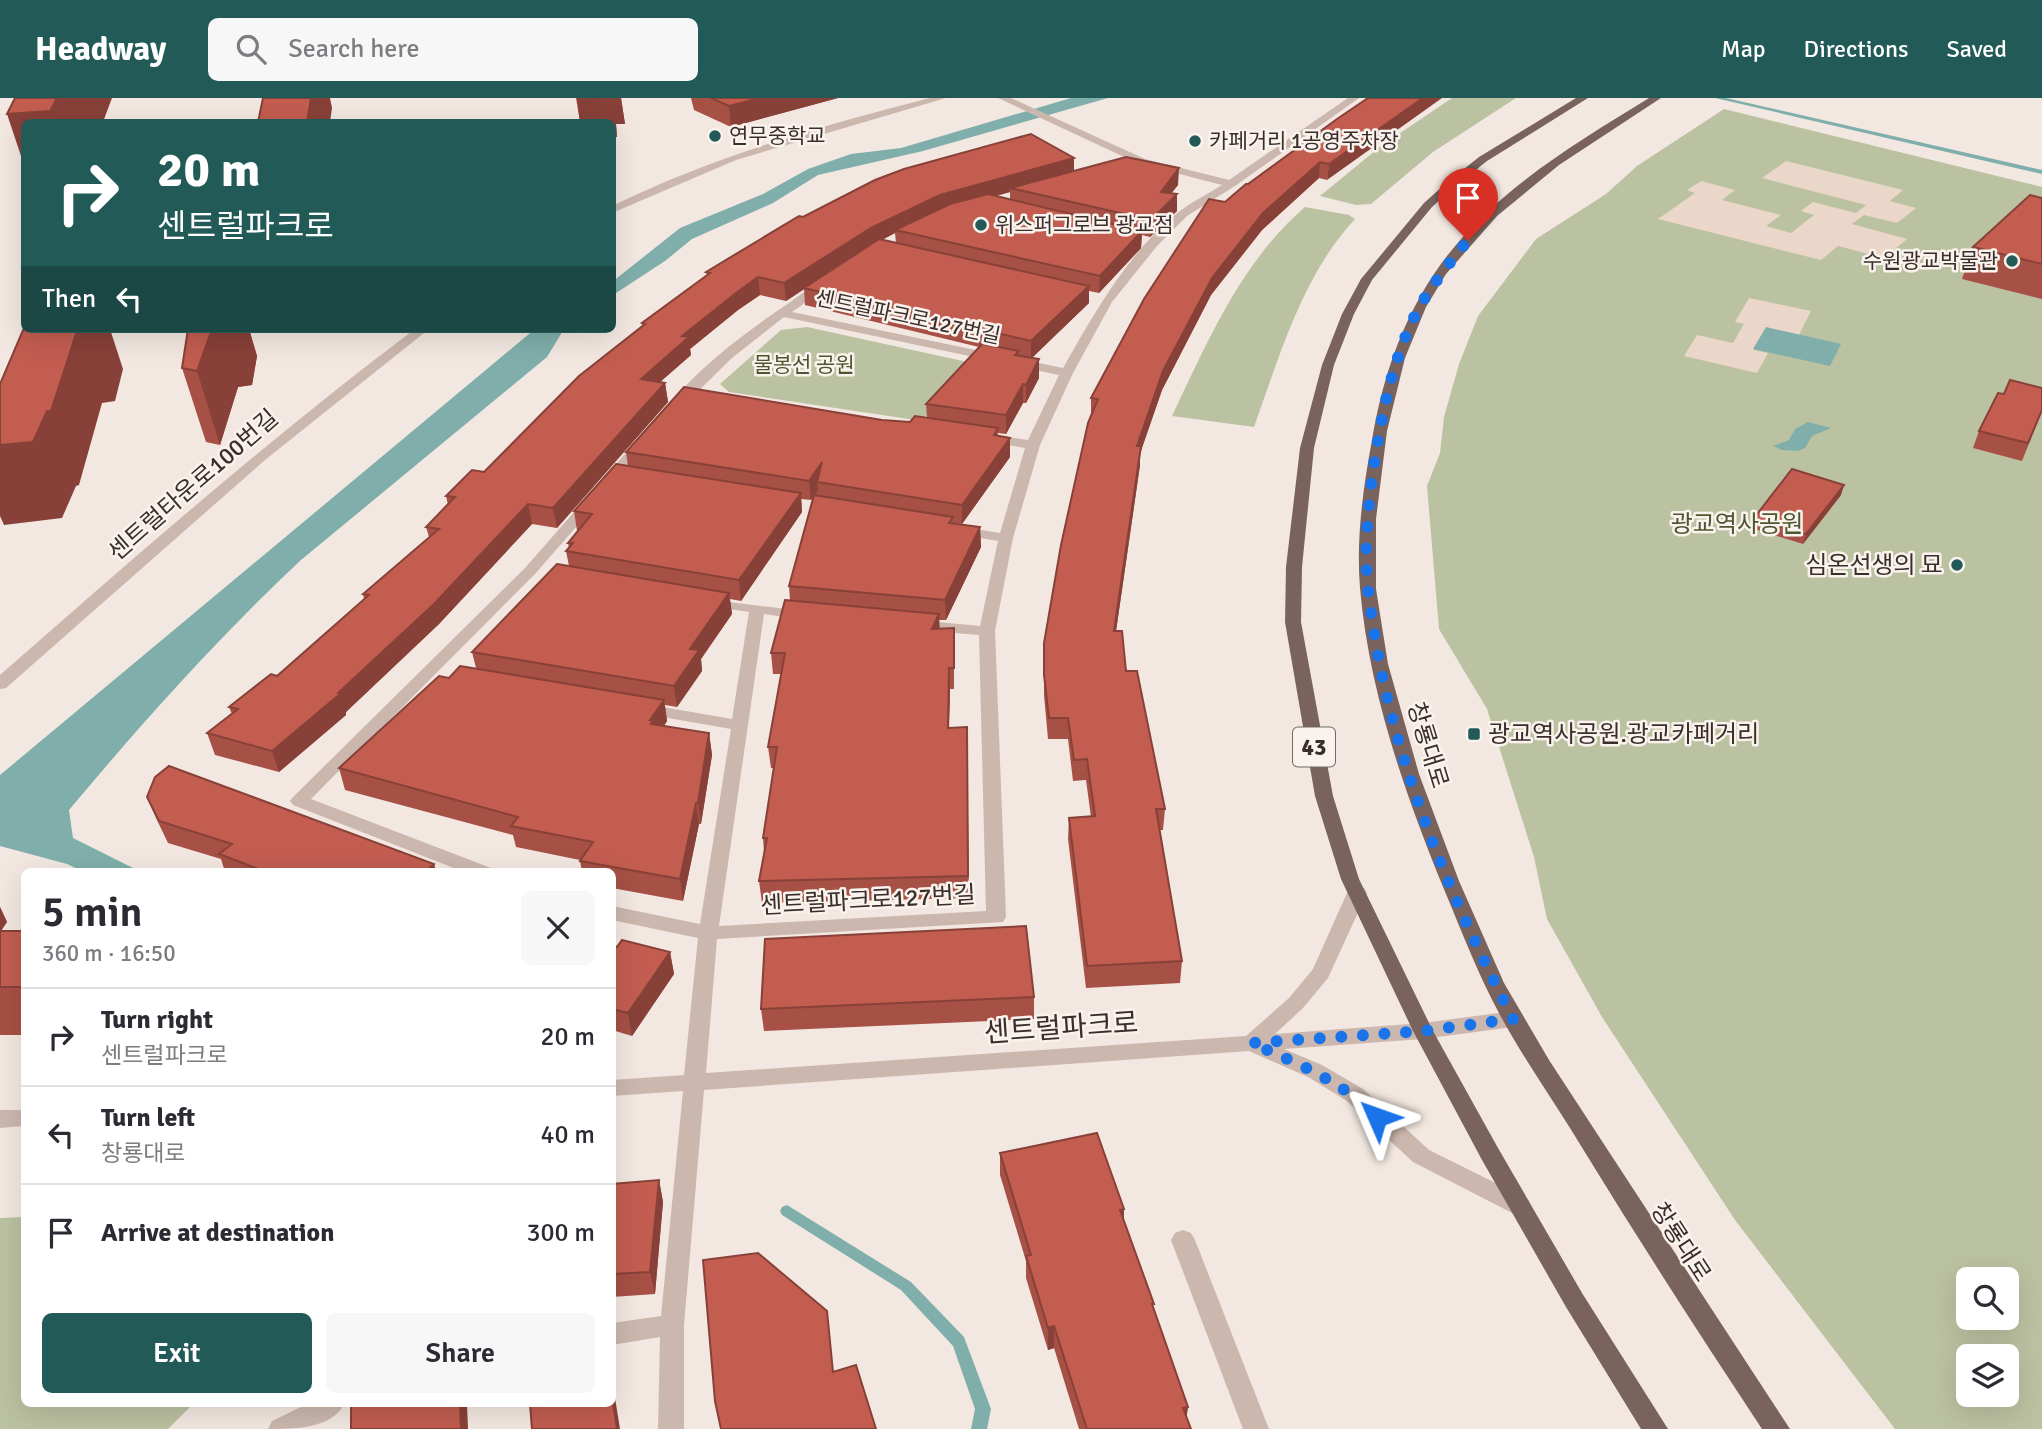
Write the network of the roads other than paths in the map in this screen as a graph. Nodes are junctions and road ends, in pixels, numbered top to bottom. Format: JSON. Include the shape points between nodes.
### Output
{"nodes":[{"id":1,"x":941,"y":98,"type":"edge"},
{"id":2,"x":1003,"y":98,"type":"edge"},
{"id":3,"x":1354,"y":98,"type":"edge"},
{"id":4,"x":1583,"y":98,"type":"edge"},
{"id":5,"x":1655,"y":99,"type":"edge"},
{"id":6,"x":1141,"y":161,"type":"junction"},
{"id":7,"x":1116,"y":167,"type":"edge"},
{"id":8,"x":1231,"y":184,"type":"junction"},
{"id":9,"x":616,"y":208,"type":"edge"},
{"id":10,"x":834,"y":278,"type":"edge"},
{"id":11,"x":780,"y":313,"type":"junction"},
{"id":12,"x":418,"y":333,"type":"edge"},
{"id":13,"x":1067,"y":373,"type":"junction"},
{"id":14,"x":666,"y":416,"type":"edge"},
{"id":15,"x":649,"y":436,"type":"edge"},
{"id":16,"x":979,"y":437,"type":"edge"},
{"id":17,"x":1033,"y":445,"type":"junction"},
{"id":18,"x":938,"y":527,"type":"edge"},
{"id":19,"x":1006,"y":538,"type":"junction"},
{"id":20,"x":691,"y":599,"type":"edge"},
{"id":21,"x":757,"y":611,"type":"junction"},
{"id":22,"x":825,"y":617,"type":"edge"},
{"id":23,"x":906,"y":624,"type":"edge"},
{"id":24,"x":987,"y":631,"type":"junction"},
{"id":25,"x":428,"y":672,"type":"junction"},
{"id":26,"x":455,"y":677,"type":"edge"},
{"id":27,"x":0,"y":684,"type":"edge"},
{"id":28,"x":630,"y":707,"type":"edge"},
{"id":29,"x":738,"y":725,"type":"junction"},
{"id":30,"x":474,"y":868,"type":"edge"},
{"id":31,"x":1357,"y":893,"type":"junction"},
{"id":32,"x":616,"y":914,"type":"edge"},
{"id":33,"x":708,"y":933,"type":"junction"},
{"id":34,"x":1513,"y":1019,"type":"junction"},
{"id":35,"x":1423,"y":1031,"type":"junction"},
{"id":36,"x":1251,"y":1043,"type":"junction"},
{"id":37,"x":692,"y":1084,"type":"junction"},
{"id":38,"x":616,"y":1088,"type":"edge"},
{"id":39,"x":21,"y":1118,"type":"edge"},
{"id":40,"x":0,"y":1119,"type":"edge"},
{"id":41,"x":1520,"y":1206,"type":"junction"},
{"id":42,"x":1183,"y":1240,"type":"dead end"},
{"id":43,"x":672,"y":1325,"type":"junction"},
{"id":44,"x":616,"y":1334,"type":"edge"},
{"id":45,"x":325,"y":1407,"type":"edge"},
{"id":46,"x":281,"y":1429,"type":"edge"},
{"id":47,"x":671,"y":1429,"type":"edge"},
{"id":48,"x":1256,"y":1429,"type":"edge"},
{"id":49,"x":1655,"y":1429,"type":"edge"},
{"id":50,"x":1777,"y":1429,"type":"edge"}],
"edges":[{"from":1,"to":9,"type":"street","via":[[759,147]]},
{"from":2,"to":6,"type":"street"},
{"from":3,"to":8,"type":"street","name":"센트럴파크로127번길"},
{"from":4,"to":31,"type":"main road","number":"43","via":[[1483,159],[1429,205],[1367,279],[1328,365],[1307,448],[1293,622],[1324,796]]},
{"from":5,"to":34,"type":"main road","name":"창룡대로","via":[[1521,189],[1497,209],[1445,270],[1420,306],[1403,344],[1383,411],[1373,474],[1368,586],[1396,734],[1433,838]]},
{"from":6,"to":7,"type":"street"},
{"from":6,"to":8,"type":"street"},
{"from":8,"to":13,"type":"street","name":"센트럴파크로127번길","via":[[1146,243],[1100,300]]},
{"from":10,"to":11,"type":"street","name":"센트럴파크로127번길"},
{"from":11,"to":13,"type":"street","name":"센트럴파크로127번길"},
{"from":11,"to":14,"type":"street","name":"센트럴파크로127번길","via":[[729,353],[691,397]]},
{"from":12,"to":27,"type":"street","name":"센트럴타운로100번길","via":[[259,457]]},
{"from":13,"to":17,"type":"street","name":"센트럴파크로127번길"},
{"from":15,"to":25,"type":"street","via":[[537,573]]},
{"from":16,"to":17,"type":"street"},
{"from":17,"to":19,"type":"street","name":"센트럴파크로127번길"},
{"from":18,"to":19,"type":"street"},
{"from":19,"to":24,"type":"street","name":"센트럴파크로127번길"},
{"from":20,"to":21,"type":"street"},
{"from":21,"to":22,"type":"street"},
{"from":21,"to":29,"type":"street"},
{"from":23,"to":24,"type":"street"},
{"from":24,"to":33,"type":"street","name":"센트럴파크로127번길","via":[[996,918]]},
{"from":25,"to":26,"type":"street"},
{"from":25,"to":30,"type":"street","via":[[299,801]]},
{"from":28,"to":29,"type":"street"},
{"from":29,"to":33,"type":"street"},
{"from":31,"to":35,"type":"main road","number":"43"},
{"from":31,"to":36,"type":"street","via":[[1321,974]]},
{"from":32,"to":33,"type":"street","name":"센트럴파크로127번길"},
{"from":33,"to":37,"type":"street"},
{"from":34,"to":35,"type":"street","name":"센트럴파크로"},
{"from":34,"to":50,"type":"main road","name":"창룡대로","via":[[1639,1224]]},
{"from":35,"to":36,"type":"street","name":"센트럴파크로"},
{"from":35,"to":41,"type":"main road","number":"43"},
{"from":36,"to":37,"type":"street","name":"센트럴파크로"},
{"from":36,"to":41,"type":"street","via":[[1315,1071],[1354,1095],[1421,1156]]},
{"from":37,"to":38,"type":"street","name":"센트럴파크로"},
{"from":37,"to":43,"type":"street"},
{"from":39,"to":40,"type":"street"},
{"from":41,"to":49,"type":"main road","number":"43"},
{"from":42,"to":48,"type":"street"},
{"from":43,"to":44,"type":"street"},
{"from":43,"to":47,"type":"street"},
{"from":45,"to":46,"type":"street"}]}
